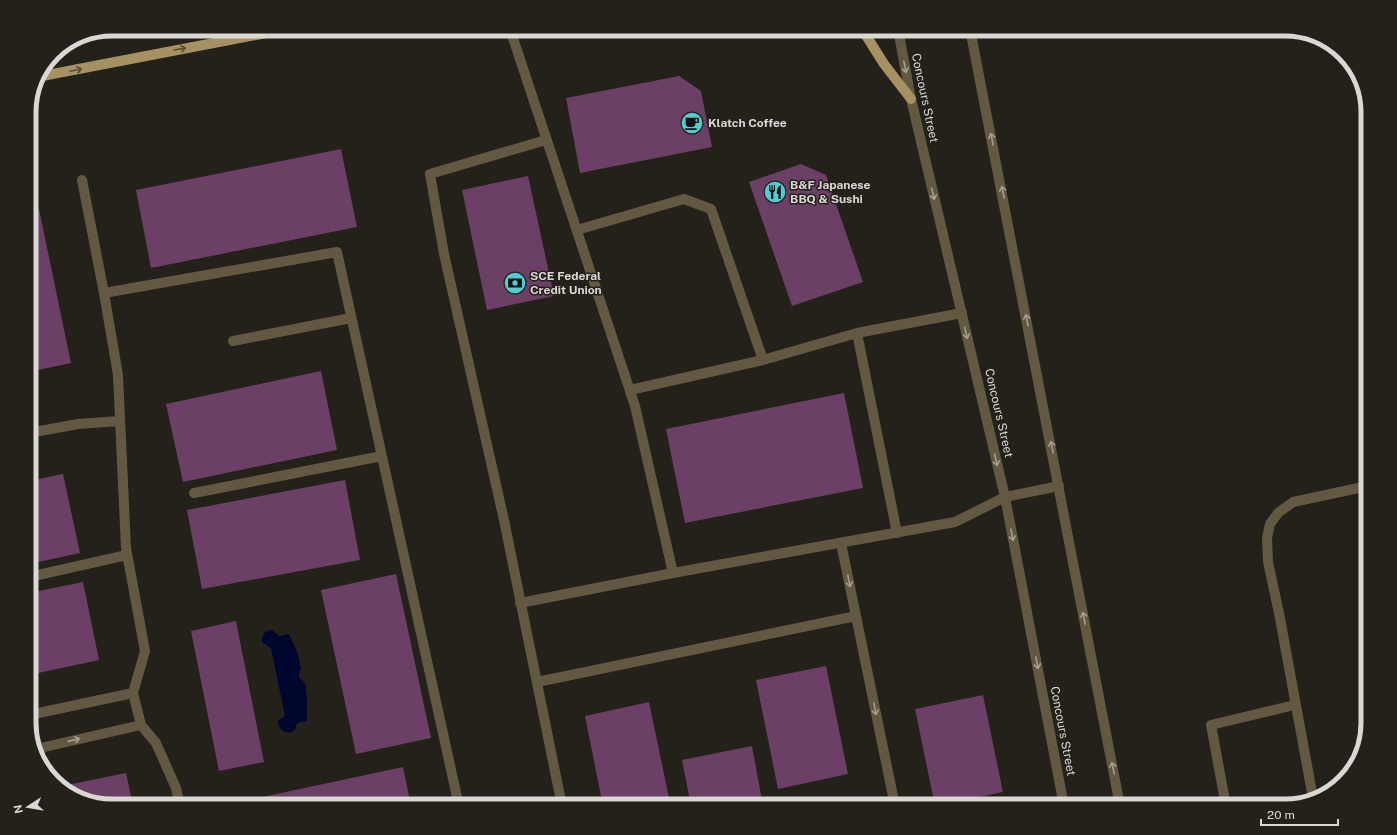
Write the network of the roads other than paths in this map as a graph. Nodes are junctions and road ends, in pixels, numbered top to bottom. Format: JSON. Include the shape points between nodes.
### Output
{"nodes":[{"id":1,"x":251,"y":36,"type":"edge"},
{"id":2,"x":512,"y":36,"type":"edge"},
{"id":3,"x":866,"y":36,"type":"edge"},
{"id":4,"x":899,"y":36,"type":"edge"},
{"id":5,"x":971,"y":36,"type":"edge"},
{"id":6,"x":45,"y":75,"type":"edge"},
{"id":7,"x":911,"y":99,"type":"junction"},
{"id":8,"x":546,"y":140,"type":"junction"},
{"id":9,"x":82,"y":180,"type":"dead end"},
{"id":10,"x":577,"y":230,"type":"junction"},
{"id":11,"x":104,"y":294,"type":"junction"},
{"id":12,"x":962,"y":313,"type":"junction"},
{"id":13,"x":351,"y":318,"type":"junction"},
{"id":14,"x":857,"y":333,"type":"junction"},
{"id":15,"x":234,"y":341,"type":"dead end"},
{"id":16,"x":763,"y":360,"type":"junction"},
{"id":17,"x":630,"y":390,"type":"junction"},
{"id":18,"x":119,"y":421,"type":"junction"},
{"id":19,"x":36,"y":432,"type":"edge"},
{"id":20,"x":382,"y":456,"type":"junction"},
{"id":21,"x":1059,"y":486,"type":"junction"},
{"id":22,"x":1361,"y":487,"type":"edge"},
{"id":23,"x":194,"y":493,"type":"dead end"},
{"id":24,"x":1005,"y":497,"type":"junction"},
{"id":25,"x":898,"y":533,"type":"junction"},
{"id":26,"x":841,"y":543,"type":"junction"},
{"id":27,"x":127,"y":555,"type":"junction"},
{"id":28,"x":673,"y":573,"type":"junction"},
{"id":29,"x":36,"y":575,"type":"edge"},
{"id":30,"x":520,"y":603,"type":"junction"},
{"id":31,"x":856,"y":616,"type":"junction"},
{"id":32,"x":537,"y":682,"type":"junction"},
{"id":33,"x":133,"y":693,"type":"junction"},
{"id":34,"x":1295,"y":705,"type":"junction"},
{"id":35,"x":36,"y":713,"type":"edge"},
{"id":36,"x":141,"y":725,"type":"junction"},
{"id":37,"x":40,"y":748,"type":"edge"},
{"id":38,"x":1312,"y":794,"type":"edge"},
{"id":39,"x":178,"y":799,"type":"edge"},
{"id":40,"x":457,"y":799,"type":"edge"},
{"id":41,"x":561,"y":799,"type":"edge"},
{"id":42,"x":894,"y":799,"type":"edge"},
{"id":43,"x":1063,"y":799,"type":"edge"},
{"id":44,"x":1119,"y":799,"type":"edge"},
{"id":45,"x":1225,"y":799,"type":"edge"}],
"edges":[{"from":6,"to":1,"type":"main road","one_way":true},
{"from":2,"to":8,"type":"street"},
{"from":3,"to":7,"type":"main road"},
{"from":4,"to":7,"type":"street","name":"Concours Street","one_way":true},
{"from":21,"to":5,"type":"street","one_way":true},
{"from":7,"to":12,"type":"street","name":"Concours Street","one_way":true},
{"from":8,"to":10,"type":"street"},
{"from":8,"to":30,"type":"street","via":[[430,174],[444,254]]},
{"from":9,"to":11,"type":"street"},
{"from":10,"to":16,"type":"street","via":[[684,199],[711,209]]},
{"from":10,"to":17,"type":"street"},
{"from":11,"to":13,"type":"street","via":[[337,252]]},
{"from":11,"to":18,"type":"street","via":[[118,375]]},
{"from":12,"to":14,"type":"street"},
{"from":12,"to":24,"type":"street","name":"Concours Street","one_way":true},
{"from":13,"to":15,"type":"street"},
{"from":13,"to":20,"type":"street"},
{"from":14,"to":16,"type":"street"},
{"from":14,"to":25,"type":"street"},
{"from":16,"to":17,"type":"street"},
{"from":17,"to":28,"type":"street"},
{"from":18,"to":19,"type":"street","via":[[78,424]]},
{"from":18,"to":27,"type":"street"},
{"from":20,"to":23,"type":"street"},
{"from":20,"to":40,"type":"street"},
{"from":21,"to":24,"type":"street"},
{"from":44,"to":21,"type":"street","one_way":true},
{"from":22,"to":34,"type":"street","via":[[1293,502],[1278,513],[1270,524],[1267,538],[1268,562]]},
{"from":24,"to":25,"type":"street","via":[[955,522]]},
{"from":24,"to":43,"type":"street","name":"Concours Street","one_way":true},
{"from":25,"to":26,"type":"street"},
{"from":26,"to":28,"type":"street"},
{"from":26,"to":31,"type":"street","one_way":true},
{"from":27,"to":29,"type":"street"},
{"from":27,"to":33,"type":"street","via":[[145,651]]},
{"from":28,"to":30,"type":"street"},
{"from":30,"to":32,"type":"street"},
{"from":31,"to":32,"type":"street"},
{"from":31,"to":42,"type":"street","one_way":true},
{"from":32,"to":41,"type":"street"},
{"from":33,"to":35,"type":"street"},
{"from":33,"to":36,"type":"street"},
{"from":34,"to":38,"type":"street"},
{"from":34,"to":45,"type":"street","via":[[1211,725]]},
{"from":37,"to":36,"type":"street","one_way":true},
{"from":36,"to":39,"type":"street","via":[[156,742]]}]}
